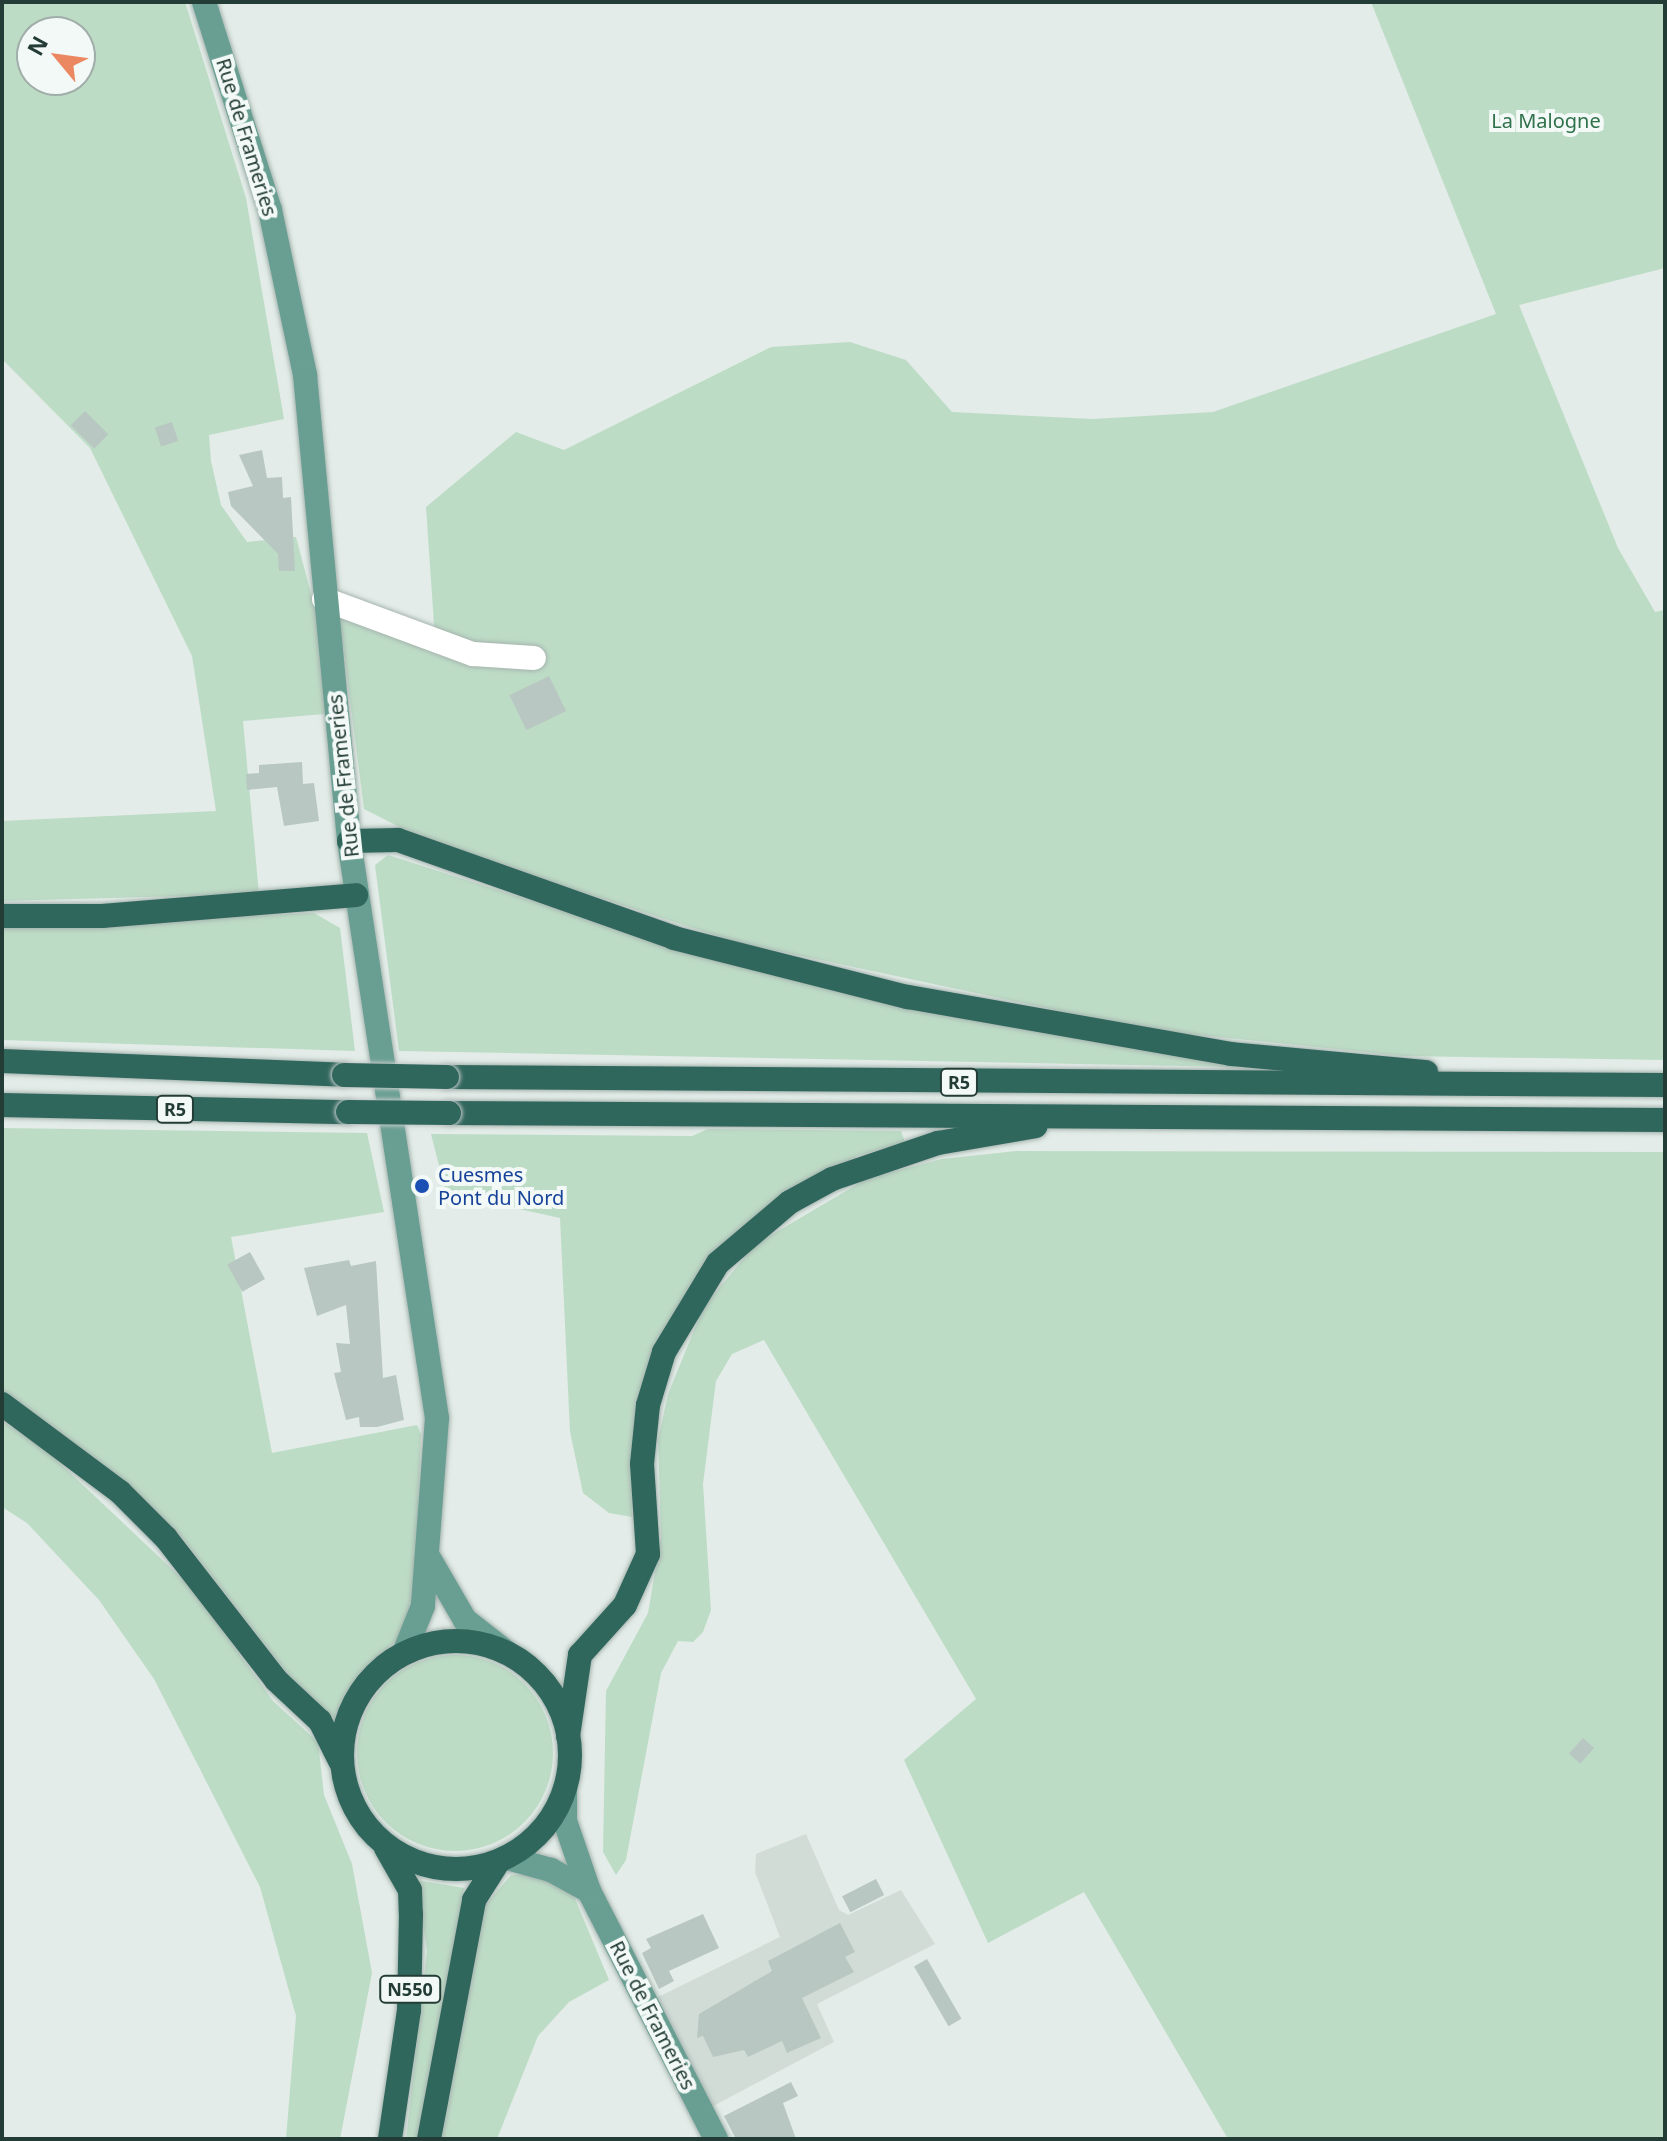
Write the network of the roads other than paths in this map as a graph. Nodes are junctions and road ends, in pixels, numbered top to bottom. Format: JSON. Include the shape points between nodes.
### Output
{"nodes":[{"id":1,"x":204,"y":2,"type":"edge"},
{"id":2,"x":324,"y":599,"type":"junction"},
{"id":3,"x":534,"y":658,"type":"dead end"},
{"id":4,"x":349,"y":841,"type":"junction"},
{"id":5,"x":356,"y":895,"type":"junction"},
{"id":6,"x":2,"y":916,"type":"edge"},
{"id":7,"x":2,"y":1061,"type":"edge"},
{"id":8,"x":1665,"y":1085,"type":"edge"},
{"id":9,"x":1470,"y":1086,"type":"junction"},
{"id":10,"x":2,"y":1105,"type":"edge"},
{"id":11,"x":1061,"y":1119,"type":"junction"},
{"id":12,"x":1665,"y":1120,"type":"edge"},
{"id":13,"x":2,"y":1404,"type":"edge"},
{"id":14,"x":429,"y":1558,"type":"junction"},
{"id":15,"x":506,"y":1652,"type":"junction"},
{"id":16,"x":404,"y":1653,"type":"junction"},
{"id":17,"x":568,"y":1736,"type":"junction"},
{"id":18,"x":341,"y":1765,"type":"junction"},
{"id":19,"x":565,"y":1788,"type":"junction"},
{"id":20,"x":385,"y":1846,"type":"junction"},
{"id":21,"x":502,"y":1860,"type":"junction"},
{"id":22,"x":589,"y":1891,"type":"junction"},
{"id":23,"x":390,"y":2139,"type":"edge"},
{"id":24,"x":429,"y":2139,"type":"edge"},
{"id":25,"x":716,"y":2139,"type":"edge"}],
"edges":[{"from":1,"to":2,"type":"main road","name":"Rue de Frameries","via":[[270,210],[305,375]]},
{"from":2,"to":3,"type":"street","via":[[473,654]]},
{"from":2,"to":4,"type":"main road","name":"Rue de Frameries"},
{"from":4,"to":5,"type":"main road","name":"Rue de Frameries"},
{"from":4,"to":9,"type":"highway","via":[[398,840],[674,938],[908,997],[1231,1054],[1428,1072]]},
{"from":5,"to":6,"type":"highway","via":[[102,916]]},
{"from":5,"to":14,"type":"main road","name":"Rue de Frameries","via":[[437,1418]]},
{"from":7,"to":9,"type":"highway","number":"R5","bridge":true,"via":[[447,1077]]},
{"from":8,"to":9,"type":"highway","number":"R5"},
{"from":10,"to":11,"type":"highway","number":"R5","bridge":true},
{"from":11,"to":12,"type":"highway","number":"R5"},
{"from":11,"to":17,"type":"highway","via":[[871,1163],[790,1202],[718,1263],[664,1352],[648,1405],[642,1464],[648,1554],[625,1605],[580,1655]]},
{"from":13,"to":18,"type":"highway","via":[[120,1492],[166,1538],[276,1680],[320,1721]]},
{"from":14,"to":15,"type":"main road","via":[[465,1620]]},
{"from":14,"to":16,"type":"main road","name":"Rue de Frameries","via":[[423,1606]]},
{"from":15,"to":16,"type":"highway","via":[[445,1641]]},
{"from":15,"to":17,"type":"highway","via":[[547,1687]]},
{"from":16,"to":18,"type":"highway","via":[[356,1699]]},
{"from":17,"to":19,"type":"highway"},
{"from":18,"to":20,"type":"highway","via":[[355,1810]]},
{"from":19,"to":21,"type":"highway","via":[[543,1829]]},
{"from":19,"to":22,"type":"main road","name":"Rue de Frameries","via":[[565,1821]]},
{"from":20,"to":21,"type":"highway","via":[[439,1868]]},
{"from":20,"to":23,"type":"highway","number":"N550","via":[[410,1890],[411,1914],[409,2010]]},
{"from":21,"to":22,"type":"main road","via":[[551,1870]]},
{"from":21,"to":24,"type":"highway","number":"N550","via":[[474,1900]]},
{"from":22,"to":25,"type":"main road","name":"Rue de Frameries"}]}
